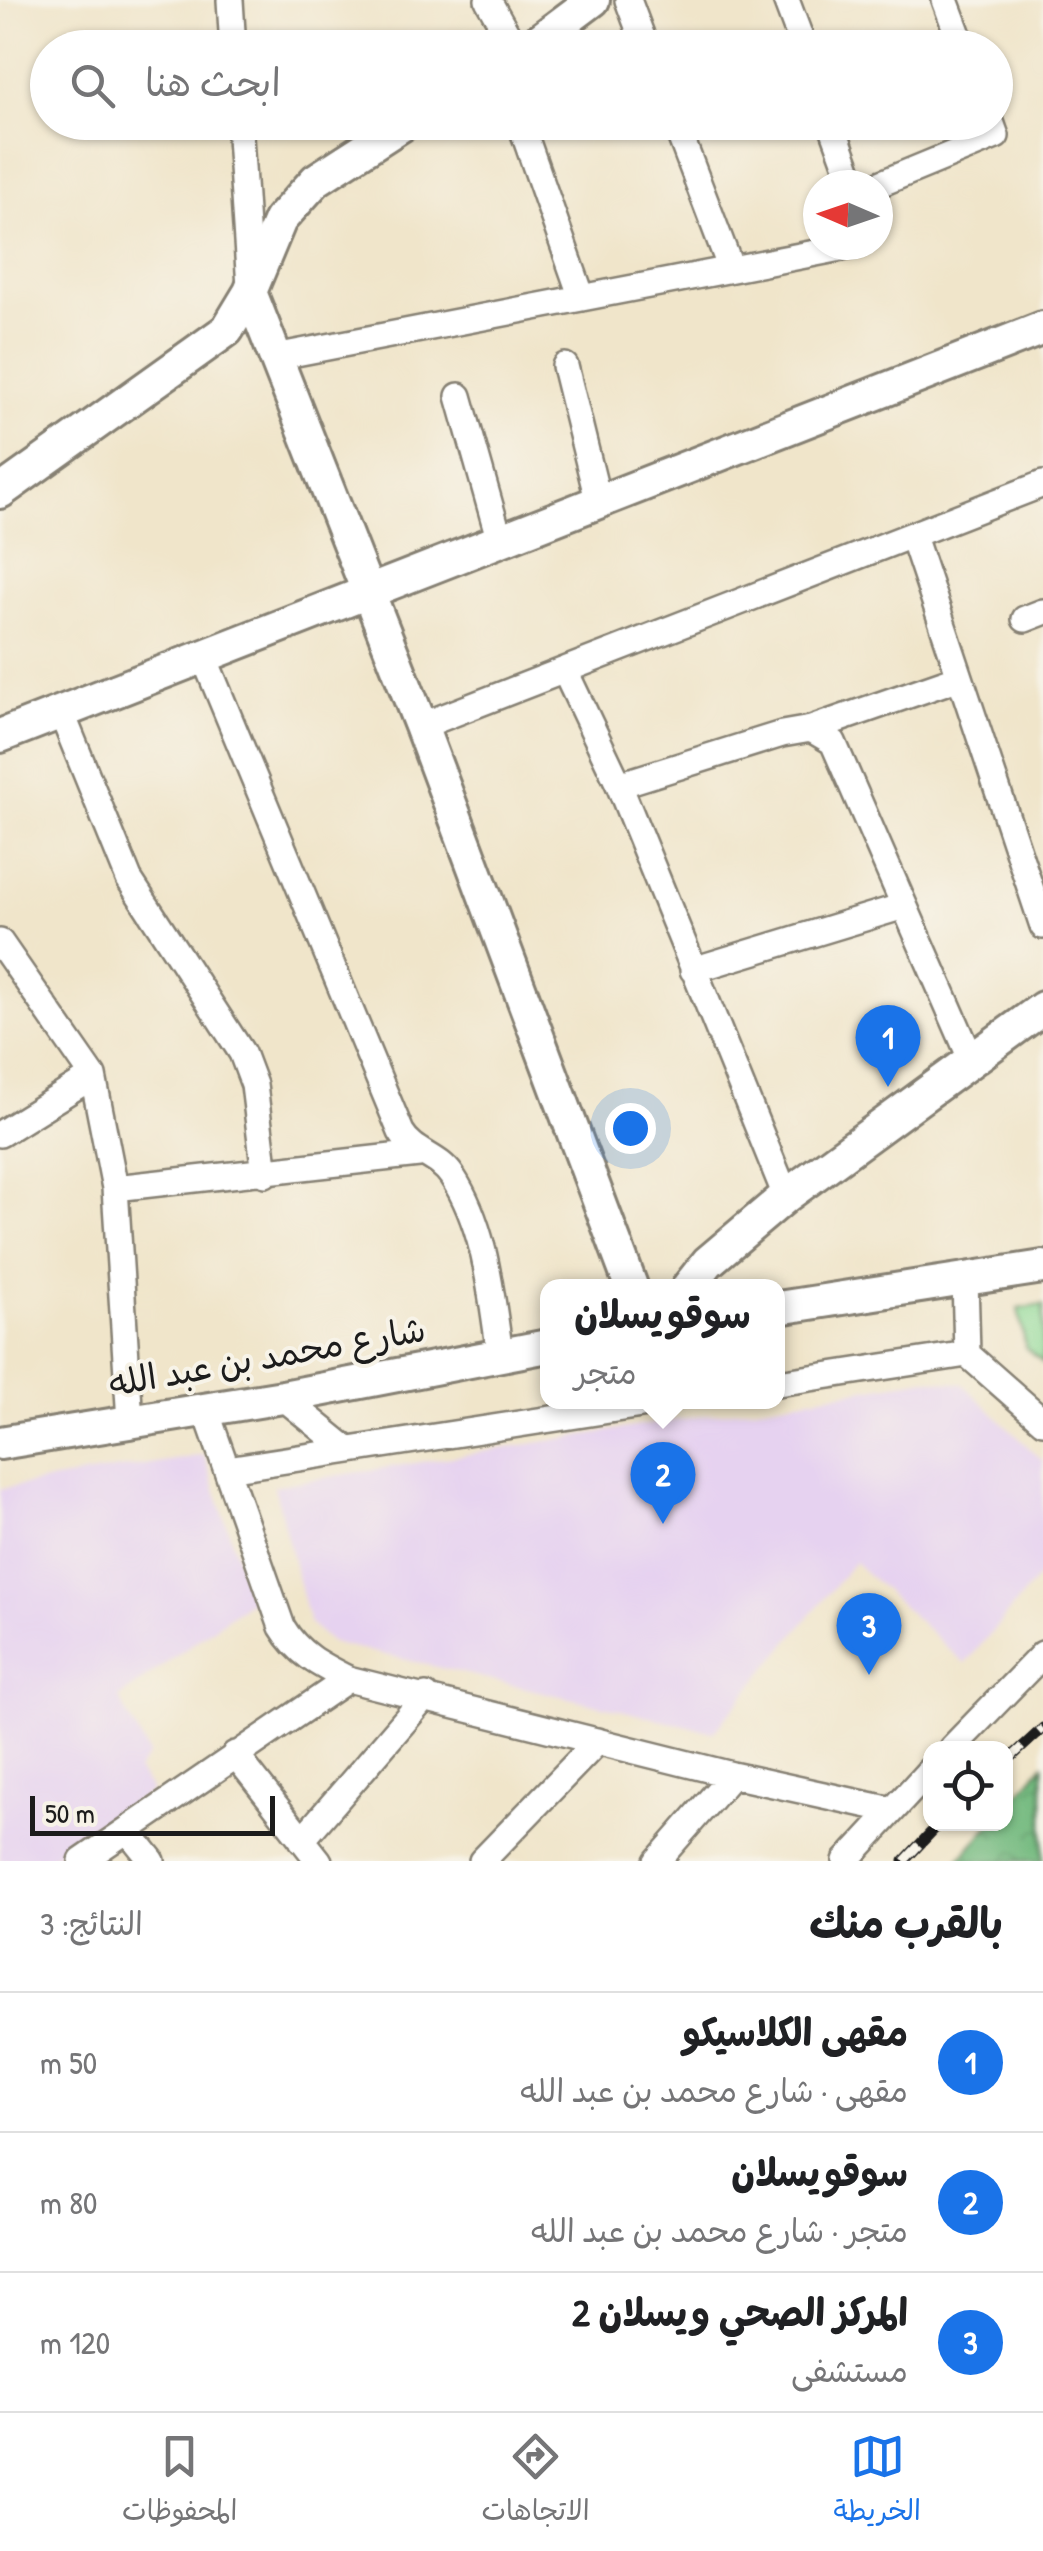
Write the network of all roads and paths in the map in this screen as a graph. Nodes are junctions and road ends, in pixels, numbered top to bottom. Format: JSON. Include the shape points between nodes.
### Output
{"nodes":[{"id":1,"x":230,"y":0,"type":"edge"},
{"id":2,"x":488,"y":0,"type":"edge"},
{"id":3,"x":593,"y":0,"type":"edge"},
{"id":4,"x":628,"y":0,"type":"edge"},
{"id":5,"x":786,"y":0,"type":"edge"},
{"id":6,"x":945,"y":0,"type":"edge"},
{"id":7,"x":232,"y":30,"type":"edge"},
{"id":8,"x":505,"y":30,"type":"edge"},
{"id":9,"x":553,"y":30,"type":"edge"},
{"id":10,"x":639,"y":30,"type":"edge"},
{"id":11,"x":797,"y":30,"type":"edge"},
{"id":12,"x":956,"y":30,"type":"edge"},
{"id":13,"x":239,"y":140,"type":"edge"},
{"id":14,"x":378,"y":140,"type":"edge"},
{"id":15,"x":526,"y":140,"type":"edge"},
{"id":16,"x":682,"y":140,"type":"edge"},
{"id":17,"x":838,"y":140,"type":"edge"},
{"id":18,"x":986,"y":140,"type":"edge"},
{"id":19,"x":849,"y":170,"type":"edge"},
{"id":20,"x":893,"y":178,"type":"edge"},
{"id":21,"x":803,"y":255,"type":"edge"},
{"id":22,"x":731,"y":269,"type":"junction"},
{"id":23,"x":250,"y":292,"type":"junction"},
{"id":24,"x":582,"y":298,"type":"junction"},
{"id":25,"x":1043,"y":328,"type":"edge"},
{"id":26,"x":275,"y":357,"type":"junction"},
{"id":27,"x":565,"y":366,"type":"dead end"},
{"id":28,"x":458,"y":396,"type":"dead end"},
{"id":29,"x":1043,"y":484,"type":"edge"},
{"id":30,"x":0,"y":492,"type":"edge"},
{"id":31,"x":599,"y":504,"type":"junction"},
{"id":32,"x":913,"y":536,"type":"junction"},
{"id":33,"x":500,"y":541,"type":"junction"},
{"id":34,"x":366,"y":591,"type":"junction"},
{"id":35,"x":203,"y":656,"type":"junction"},
{"id":36,"x":566,"y":671,"type":"junction"},
{"id":37,"x":960,"y":677,"type":"junction"},
{"id":38,"x":62,"y":714,"type":"junction"},
{"id":39,"x":421,"y":726,"type":"junction"},
{"id":40,"x":811,"y":730,"type":"junction"},
{"id":41,"x":0,"y":736,"type":"edge"},
{"id":42,"x":619,"y":785,"type":"junction"},
{"id":43,"x":904,"y":906,"type":"junction"},
{"id":44,"x":1043,"y":926,"type":"edge"},
{"id":45,"x":3,"y":954,"type":"edge"},
{"id":46,"x":693,"y":970,"type":"junction"},
{"id":47,"x":1043,"y":1008,"type":"edge"},
{"id":48,"x":972,"y":1061,"type":"junction"},
{"id":49,"x":93,"y":1076,"type":"junction"},
{"id":50,"x":0,"y":1134,"type":"edge"},
{"id":51,"x":419,"y":1154,"type":"junction"},
{"id":52,"x":265,"y":1174,"type":"junction"},
{"id":53,"x":115,"y":1188,"type":"junction"},
{"id":54,"x":786,"y":1196,"type":"junction"},
{"id":55,"x":1043,"y":1267,"type":"edge"},
{"id":56,"x":628,"y":1279,"type":"edge"},
{"id":57,"x":695,"y":1279,"type":"edge"},
{"id":58,"x":965,"y":1279,"type":"junction"},
{"id":59,"x":785,"y":1307,"type":"edge"},
{"id":60,"x":540,"y":1347,"type":"edge"},
{"id":61,"x":500,"y":1354,"type":"junction"},
{"id":62,"x":967,"y":1354,"type":"junction"},
{"id":63,"x":785,"y":1383,"type":"edge"},
{"id":64,"x":283,"y":1397,"type":"junction"},
{"id":65,"x":205,"y":1408,"type":"junction"},
{"id":66,"x":614,"y":1409,"type":"edge"},
{"id":67,"x":130,"y":1421,"type":"junction"},
{"id":68,"x":1043,"y":1421,"type":"edge"},
{"id":69,"x":0,"y":1443,"type":"edge"},
{"id":70,"x":348,"y":1450,"type":"junction"},
{"id":71,"x":226,"y":1469,"type":"junction"},
{"id":72,"x":1043,"y":1654,"type":"edge"},
{"id":73,"x":348,"y":1679,"type":"junction"},
{"id":74,"x":426,"y":1696,"type":"junction"},
{"id":75,"x":598,"y":1741,"type":"junction"},
{"id":76,"x":959,"y":1741,"type":"edge"},
{"id":77,"x":235,"y":1754,"type":"junction"},
{"id":78,"x":732,"y":1775,"type":"junction"},
{"id":79,"x":923,"y":1777,"type":"edge"},
{"id":80,"x":892,"y":1810,"type":"junction"},
{"id":81,"x":128,"y":1831,"type":"junction"},
{"id":82,"x":302,"y":1840,"type":"junction"},
{"id":83,"x":82,"y":1861,"type":"edge"},
{"id":84,"x":152,"y":1861,"type":"edge"},
{"id":85,"x":319,"y":1861,"type":"edge"},
{"id":86,"x":482,"y":1861,"type":"edge"},
{"id":87,"x":656,"y":1861,"type":"edge"},
{"id":88,"x":846,"y":1861,"type":"edge"}],
"edges":[{"from":1,"to":7,"type":"street"},
{"from":2,"to":8,"type":"street"},
{"from":3,"to":9,"type":"street"},
{"from":4,"to":10,"type":"street"},
{"from":5,"to":11,"type":"street"},
{"from":6,"to":12,"type":"street"},
{"from":13,"to":23,"type":"street"},
{"from":14,"to":23,"type":"street","via":[[316,180],[280,220]]},
{"from":15,"to":24,"type":"street"},
{"from":16,"to":22,"type":"street"},
{"from":17,"to":19,"type":"street"},
{"from":18,"to":20,"type":"street"},
{"from":21,"to":22,"type":"street"},
{"from":22,"to":24,"type":"street"},
{"from":23,"to":26,"type":"street"},
{"from":23,"to":30,"type":"street","via":[[226,330],[200,352]]},
{"from":24,"to":26,"type":"street"},
{"from":25,"to":31,"type":"street"},
{"from":26,"to":34,"type":"street"},
{"from":27,"to":31,"type":"street"},
{"from":28,"to":33,"type":"street"},
{"from":29,"to":32,"type":"street"},
{"from":31,"to":33,"type":"street"},
{"from":32,"to":36,"type":"street"},
{"from":32,"to":37,"type":"street"},
{"from":33,"to":34,"type":"street"},
{"from":34,"to":35,"type":"street"},
{"from":34,"to":39,"type":"street"},
{"from":35,"to":38,"type":"street"},
{"from":35,"to":51,"type":"street","via":[[401,1132]]},
{"from":36,"to":39,"type":"street"},
{"from":36,"to":42,"type":"street"},
{"from":37,"to":40,"type":"street"},
{"from":37,"to":44,"type":"street"},
{"from":38,"to":41,"type":"street"},
{"from":38,"to":52,"type":"street","via":[[129,879],[242,1053],[254,1084]]},
{"from":39,"to":56,"type":"street"},
{"from":40,"to":42,"type":"street"},
{"from":40,"to":43,"type":"street","via":[[833,742]]},
{"from":42,"to":46,"type":"street"},
{"from":43,"to":46,"type":"street"},
{"from":43,"to":48,"type":"street"},
{"from":45,"to":49,"type":"street"},
{"from":46,"to":54,"type":"street"},
{"from":47,"to":48,"type":"street"},
{"from":48,"to":54,"type":"street"},
{"from":49,"to":50,"type":"street"},
{"from":49,"to":53,"type":"street"},
{"from":51,"to":52,"type":"street"},
{"from":51,"to":61,"type":"street","via":[[450,1174],[469,1209],[487,1264]]},
{"from":52,"to":53,"type":"street"},
{"from":53,"to":67,"type":"street"},
{"from":54,"to":57,"type":"street"},
{"from":55,"to":58,"type":"street"},
{"from":58,"to":59,"type":"street"},
{"from":58,"to":62,"type":"street"},
{"from":60,"to":61,"type":"street","name":"شارع محمد بن عبد الله"},
{"from":61,"to":64,"type":"street","name":"شارع محمد بن عبد الله"},
{"from":62,"to":63,"type":"street"},
{"from":62,"to":68,"type":"street"},
{"from":64,"to":65,"type":"street","name":"شارع محمد بن عبد الله"},
{"from":64,"to":70,"type":"street"},
{"from":65,"to":67,"type":"street","name":"شارع محمد بن عبد الله"},
{"from":65,"to":71,"type":"street"},
{"from":66,"to":70,"type":"street"},
{"from":67,"to":69,"type":"street","name":"شارع محمد بن عبد الله"},
{"from":70,"to":71,"type":"street"},
{"from":71,"to":73,"type":"street","via":[[282,1627],[294,1647]]},
{"from":72,"to":76,"type":"street"},
{"from":73,"to":74,"type":"street"},
{"from":73,"to":77,"type":"street"},
{"from":74,"to":75,"type":"street"},
{"from":74,"to":82,"type":"street"},
{"from":75,"to":78,"type":"street"},
{"from":75,"to":86,"type":"street"},
{"from":77,"to":81,"type":"street"},
{"from":77,"to":82,"type":"street"},
{"from":78,"to":80,"type":"street"},
{"from":78,"to":87,"type":"street"},
{"from":79,"to":80,"type":"street"},
{"from":80,"to":88,"type":"street"},
{"from":81,"to":83,"type":"street"},
{"from":81,"to":84,"type":"street"},
{"from":82,"to":85,"type":"street"}]}
